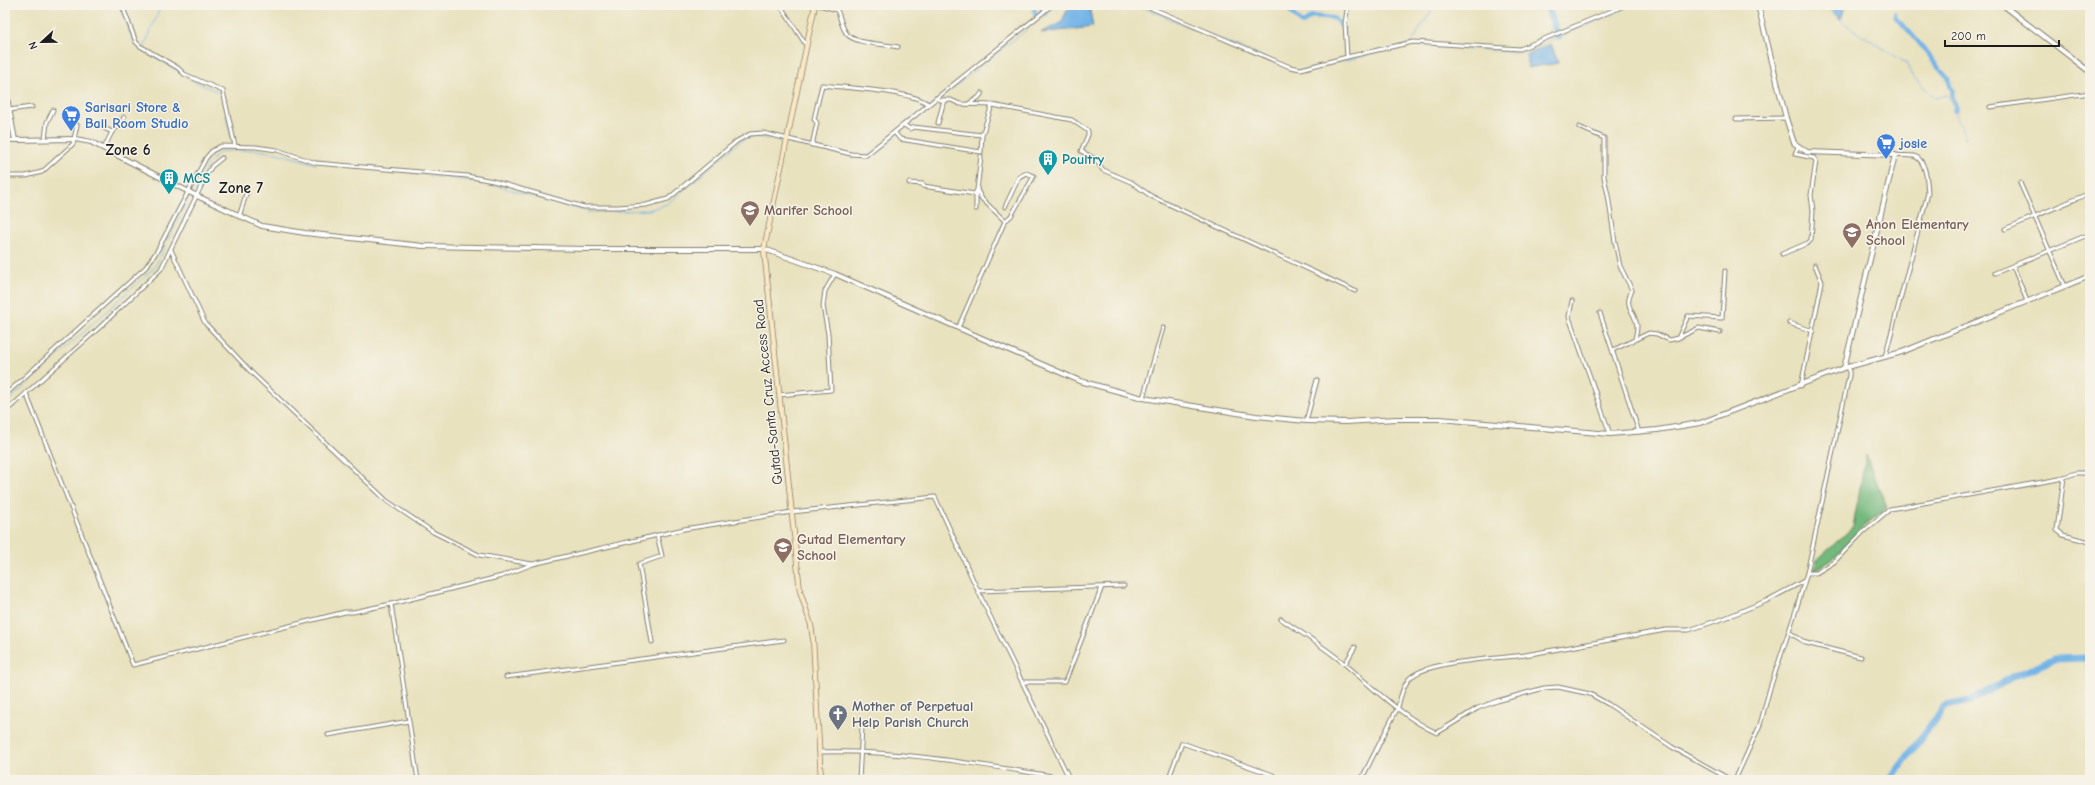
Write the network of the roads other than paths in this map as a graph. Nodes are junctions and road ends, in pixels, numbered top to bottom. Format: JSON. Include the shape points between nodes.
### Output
{"nodes":[{"id":1,"x":122,"y":5,"type":"edge"},
{"id":2,"x":780,"y":5,"type":"edge"},
{"id":3,"x":816,"y":5,"type":"edge"},
{"id":4,"x":819,"y":5,"type":"edge"},
{"id":5,"x":1052,"y":5,"type":"edge"},
{"id":6,"x":1144,"y":5,"type":"edge"},
{"id":7,"x":1348,"y":5,"type":"edge"},
{"id":8,"x":1626,"y":5,"type":"edge"},
{"id":9,"x":1758,"y":5,"type":"edge"},
{"id":10,"x":2003,"y":5,"type":"edge"},
{"id":11,"x":806,"y":45,"type":"junction"},
{"id":12,"x":898,"y":47,"type":"dead end"},
{"id":13,"x":1347,"y":57,"type":"junction"},
{"id":14,"x":2090,"y":72,"type":"edge"},
{"id":15,"x":5,"y":87,"type":"edge"},
{"id":16,"x":982,"y":93,"type":"dead end"},
{"id":17,"x":2090,"y":93,"type":"edge"},
{"id":18,"x":936,"y":98,"type":"junction"},
{"id":19,"x":944,"y":100,"type":"junction"},
{"id":20,"x":928,"y":104,"type":"junction"},
{"id":21,"x":968,"y":104,"type":"junction"},
{"id":22,"x":992,"y":106,"type":"junction"},
{"id":23,"x":32,"y":107,"type":"dead end"},
{"id":24,"x":1990,"y":107,"type":"dead end"},
{"id":25,"x":9,"y":110,"type":"junction"},
{"id":26,"x":53,"y":110,"type":"dead end"},
{"id":27,"x":124,"y":116,"type":"dead end"},
{"id":28,"x":1786,"y":118,"type":"junction"},
{"id":29,"x":1736,"y":119,"type":"dead end"},
{"id":30,"x":938,"y":123,"type":"dead end"},
{"id":31,"x":904,"y":125,"type":"junction"},
{"id":32,"x":78,"y":126,"type":"dead end"},
{"id":33,"x":1579,"y":127,"type":"dead end"},
{"id":34,"x":102,"y":128,"type":"dead end"},
{"id":35,"x":112,"y":132,"type":"junction"},
{"id":36,"x":895,"y":133,"type":"junction"},
{"id":37,"x":982,"y":135,"type":"junction"},
{"id":38,"x":45,"y":139,"type":"junction"},
{"id":39,"x":76,"y":139,"type":"junction"},
{"id":40,"x":15,"y":140,"type":"junction"},
{"id":41,"x":787,"y":140,"type":"junction"},
{"id":42,"x":5,"y":141,"type":"edge"},
{"id":43,"x":812,"y":145,"type":"junction"},
{"id":44,"x":235,"y":146,"type":"junction"},
{"id":45,"x":1798,"y":147,"type":"junction"},
{"id":46,"x":104,"y":148,"type":"junction"},
{"id":47,"x":1895,"y":155,"type":"junction"},
{"id":48,"x":981,"y":156,"type":"dead end"},
{"id":49,"x":222,"y":158,"type":"dead end"},
{"id":50,"x":5,"y":176,"type":"edge"},
{"id":51,"x":909,"y":183,"type":"dead end"},
{"id":52,"x":2020,"y":183,"type":"dead end"},
{"id":53,"x":977,"y":190,"type":"junction"},
{"id":54,"x":247,"y":191,"type":"dead end"},
{"id":55,"x":192,"y":193,"type":"junction"},
{"id":56,"x":2090,"y":193,"type":"edge"},
{"id":57,"x":1005,"y":207,"type":"dead end"},
{"id":58,"x":976,"y":209,"type":"dead end"},
{"id":59,"x":239,"y":217,"type":"junction"},
{"id":60,"x":2035,"y":218,"type":"junction"},
{"id":61,"x":1005,"y":221,"type":"junction"},
{"id":62,"x":2005,"y":229,"type":"dead end"},
{"id":63,"x":2090,"y":234,"type":"edge"},
{"id":64,"x":764,"y":249,"type":"junction"},
{"id":65,"x":171,"y":250,"type":"junction"},
{"id":66,"x":2048,"y":251,"type":"junction"},
{"id":67,"x":1782,"y":254,"type":"dead end"},
{"id":68,"x":1815,"y":265,"type":"dead end"},
{"id":69,"x":2013,"y":266,"type":"junction"},
{"id":70,"x":1725,"y":271,"type":"dead end"},
{"id":71,"x":1995,"y":273,"type":"dead end"},
{"id":72,"x":835,"y":274,"type":"junction"},
{"id":73,"x":2090,"y":276,"type":"edge"},
{"id":74,"x":2065,"y":286,"type":"junction"},
{"id":75,"x":1356,"y":291,"type":"dead end"},
{"id":76,"x":1572,"y":301,"type":"dead end"},
{"id":77,"x":2027,"y":301,"type":"junction"},
{"id":78,"x":1600,"y":313,"type":"dead end"},
{"id":79,"x":1789,"y":324,"type":"dead end"},
{"id":80,"x":958,"y":328,"type":"junction"},
{"id":81,"x":1163,"y":328,"type":"dead end"},
{"id":82,"x":1813,"y":331,"type":"junction"},
{"id":83,"x":1720,"y":332,"type":"dead end"},
{"id":84,"x":1678,"y":338,"type":"junction"},
{"id":85,"x":1635,"y":339,"type":"junction"},
{"id":86,"x":1613,"y":350,"type":"junction"},
{"id":87,"x":1885,"y":356,"type":"junction"},
{"id":88,"x":1847,"y":368,"type":"junction"},
{"id":89,"x":1317,"y":380,"type":"dead end"},
{"id":90,"x":1801,"y":386,"type":"junction"},
{"id":91,"x":26,"y":393,"type":"junction"},
{"id":92,"x":779,"y":395,"type":"junction"},
{"id":93,"x":5,"y":396,"type":"edge"},
{"id":94,"x":1143,"y":398,"type":"junction"},
{"id":95,"x":5,"y":412,"type":"edge"},
{"id":96,"x":1306,"y":421,"type":"junction"},
{"id":97,"x":1640,"y":432,"type":"junction"},
{"id":98,"x":1610,"y":434,"type":"junction"},
{"id":99,"x":2090,"y":473,"type":"edge"},
{"id":100,"x":2064,"y":477,"type":"junction"},
{"id":101,"x":792,"y":512,"type":"junction"},
{"id":102,"x":657,"y":535,"type":"junction"},
{"id":103,"x":2090,"y":542,"type":"edge"},
{"id":104,"x":534,"y":564,"type":"junction"},
{"id":105,"x":1806,"y":573,"type":"junction"},
{"id":106,"x":1804,"y":580,"type":"junction"},
{"id":107,"x":1799,"y":582,"type":"junction"},
{"id":108,"x":1803,"y":585,"type":"junction"},
{"id":109,"x":1124,"y":586,"type":"dead end"},
{"id":110,"x":1102,"y":587,"type":"junction"},
{"id":111,"x":978,"y":591,"type":"junction"},
{"id":112,"x":391,"y":604,"type":"junction"},
{"id":113,"x":1281,"y":619,"type":"dead end"},
{"id":114,"x":1789,"y":632,"type":"junction"},
{"id":115,"x":784,"y":640,"type":"dead end"},
{"id":116,"x":652,"y":642,"type":"dead end"},
{"id":117,"x":1355,"y":647,"type":"dead end"},
{"id":118,"x":1861,"y":657,"type":"dead end"},
{"id":119,"x":1345,"y":664,"type":"junction"},
{"id":120,"x":506,"y":677,"type":"dead end"},
{"id":121,"x":1022,"y":682,"type":"junction"},
{"id":122,"x":1398,"y":707,"type":"junction"},
{"id":123,"x":409,"y":722,"type":"junction"},
{"id":124,"x":862,"y":728,"type":"dead end"},
{"id":125,"x":328,"y":735,"type":"dead end"},
{"id":126,"x":861,"y":751,"type":"junction"},
{"id":127,"x":818,"y":752,"type":"junction"},
{"id":128,"x":1273,"y":775,"type":"dead end"},
{"id":129,"x":2090,"y":779,"type":"edge"},
{"id":130,"x":418,"y":780,"type":"edge"},
{"id":131,"x":821,"y":780,"type":"edge"},
{"id":132,"x":860,"y":780,"type":"edge"},
{"id":133,"x":1069,"y":780,"type":"edge"},
{"id":134,"x":1168,"y":780,"type":"edge"},
{"id":135,"x":1362,"y":780,"type":"edge"},
{"id":136,"x":1731,"y":780,"type":"edge"},
{"id":137,"x":1735,"y":780,"type":"edge"},
{"id":138,"x":2074,"y":780,"type":"edge"}],
"edges":[{"from":1,"to":44,"type":"street","via":[[136,42],[140,46],[193,78],[224,91]]},
{"from":2,"to":11,"type":"street"},
{"from":3,"to":11,"type":"main road","name":"Gutad-Santa Cruz Access Road"},
{"from":4,"to":12,"type":"street","via":[[837,10],[849,36]]},
{"from":5,"to":18,"type":"street"},
{"from":6,"to":13,"type":"street","via":[[1290,67],[1301,69]]},
{"from":7,"to":13,"type":"street","via":[[1344,23]]},
{"from":8,"to":13,"type":"street","via":[[1520,49],[1413,42]]},
{"from":9,"to":28,"type":"street"},
{"from":10,"to":14,"type":"street"},
{"from":11,"to":41,"type":"main road","name":"Gutad-Santa Cruz Access Road"},
{"from":15,"to":25,"type":"street"},
{"from":16,"to":21,"type":"street"},
{"from":17,"to":24,"type":"street"},
{"from":18,"to":19,"type":"street"},
{"from":18,"to":20,"type":"street"},
{"from":19,"to":21,"type":"street"},
{"from":19,"to":30,"type":"street"},
{"from":20,"to":31,"type":"street"},
{"from":20,"to":43,"type":"street","via":[[920,99],[822,85],[814,119],[817,123]]},
{"from":21,"to":22,"type":"street"},
{"from":22,"to":37,"type":"street"},
{"from":22,"to":75,"type":"street","via":[[1072,120],[1088,131],[1081,151],[1095,159],[1103,170],[1138,186],[1151,196]]},
{"from":23,"to":25,"type":"street"},
{"from":25,"to":40,"type":"street"},
{"from":26,"to":38,"type":"street","via":[[47,122]]},
{"from":27,"to":35,"type":"street","via":[[121,124]]},
{"from":28,"to":29,"type":"street"},
{"from":28,"to":45,"type":"street"},
{"from":31,"to":36,"type":"street"},
{"from":31,"to":37,"type":"street","via":[[910,129],[935,128]]},
{"from":32,"to":39,"type":"street"},
{"from":33,"to":85,"type":"street","via":[[1604,138],[1604,177],[1620,266],[1632,290],[1628,304],[1637,325]]},
{"from":34,"to":35,"type":"street"},
{"from":35,"to":46,"type":"street"},
{"from":36,"to":37,"type":"street","via":[[900,139],[981,152]]},
{"from":36,"to":43,"type":"street","via":[[866,155]]},
{"from":38,"to":39,"type":"street"},
{"from":38,"to":40,"type":"street"},
{"from":39,"to":46,"type":"street"},
{"from":39,"to":50,"type":"street","via":[[69,149],[42,172],[26,176]]},
{"from":40,"to":42,"type":"street"},
{"from":41,"to":43,"type":"street"},
{"from":41,"to":44,"type":"street","via":[[763,133],[750,134],[737,141],[668,199],[646,205],[611,207],[584,207],[467,176],[316,163],[277,150]]},
{"from":41,"to":64,"type":"main road","name":"Gutad-Santa Cruz Access Road"},
{"from":44,"to":55,"type":"street","via":[[221,146],[212,151]]},
{"from":45,"to":47,"type":"street","via":[[1813,152]]},
{"from":45,"to":67,"type":"street","via":[[1795,154],[1814,158],[1816,161],[1811,195],[1811,240]]},
{"from":46,"to":55,"type":"street"},
{"from":47,"to":87,"type":"street","via":[[1915,156],[1920,160],[1927,180],[1928,193]]},
{"from":47,"to":88,"type":"street"},
{"from":48,"to":53,"type":"street"},
{"from":49,"to":55,"type":"street","via":[[212,166]]},
{"from":51,"to":53,"type":"street","via":[[960,193],[975,194]]},
{"from":52,"to":60,"type":"street"},
{"from":53,"to":58,"type":"street"},
{"from":53,"to":61,"type":"street","via":[[982,199]]},
{"from":54,"to":59,"type":"street"},
{"from":55,"to":59,"type":"street"},
{"from":55,"to":65,"type":"street"},
{"from":55,"to":93,"type":"street","via":[[146,267]]},
{"from":56,"to":60,"type":"street"},
{"from":57,"to":61,"type":"street","via":[[1019,177],[1026,174],[1034,176]]},
{"from":59,"to":64,"type":"street","via":[[262,226],[304,233],[423,246]]},
{"from":60,"to":62,"type":"street"},
{"from":60,"to":66,"type":"street"},
{"from":61,"to":80,"type":"street"},
{"from":63,"to":66,"type":"street"},
{"from":64,"to":72,"type":"street"},
{"from":64,"to":92,"type":"main road","name":"Gutad-Santa Cruz Access Road"},
{"from":65,"to":91,"type":"street","via":[[161,269],[139,291]]},
{"from":65,"to":104,"type":"street","via":[[205,323],[251,372],[387,501],[433,532],[479,555]]},
{"from":66,"to":69,"type":"street"},
{"from":66,"to":74,"type":"street"},
{"from":68,"to":82,"type":"street","via":[[1822,282]]},
{"from":69,"to":71,"type":"street"},
{"from":69,"to":77,"type":"street"},
{"from":70,"to":84,"type":"street","via":[[1722,318],[1688,316]]},
{"from":72,"to":80,"type":"street"},
{"from":72,"to":92,"type":"street","via":[[825,291],[823,306],[828,334],[831,390]]},
{"from":73,"to":74,"type":"street"},
{"from":74,"to":77,"type":"street"},
{"from":76,"to":98,"type":"street","via":[[1569,317]]},
{"from":77,"to":87,"type":"street","via":[[1908,350]]},
{"from":78,"to":86,"type":"street"},
{"from":79,"to":82,"type":"street"},
{"from":80,"to":94,"type":"street","via":[[1080,381]]},
{"from":81,"to":94,"type":"street"},
{"from":82,"to":90,"type":"street"},
{"from":83,"to":84,"type":"street","via":[[1699,328]]},
{"from":84,"to":85,"type":"street","via":[[1669,340],[1653,333]]},
{"from":85,"to":86,"type":"street"},
{"from":86,"to":97,"type":"street"},
{"from":87,"to":88,"type":"street"},
{"from":88,"to":90,"type":"street"},
{"from":88,"to":105,"type":"street","via":[[1849,376]]},
{"from":89,"to":96,"type":"street"},
{"from":90,"to":97,"type":"street","via":[[1700,423]]},
{"from":91,"to":95,"type":"street"},
{"from":91,"to":112,"type":"street","via":[[133,664],[345,612]]},
{"from":92,"to":101,"type":"main road","name":"Gutad-Santa Cruz Access Road"},
{"from":94,"to":96,"type":"street","via":[[1256,416]]},
{"from":96,"to":98,"type":"street","via":[[1440,419]]},
{"from":97,"to":98,"type":"street"},
{"from":99,"to":100,"type":"street","via":[[2076,473]]},
{"from":100,"to":103,"type":"street","via":[[2057,530],[2063,535]]},
{"from":100,"to":105,"type":"street","via":[[1890,509],[1834,562],[1816,573]]},
{"from":101,"to":102,"type":"street"},
{"from":101,"to":111,"type":"street","via":[[935,497]]},
{"from":101,"to":127,"type":"main road","name":"Gutad-Santa Cruz Access Road","via":[[800,591],[814,639]]},
{"from":102,"to":104,"type":"street"},
{"from":102,"to":116,"type":"street","via":[[662,556],[639,564]]},
{"from":104,"to":112,"type":"street","via":[[502,576]]},
{"from":105,"to":106,"type":"street"},
{"from":106,"to":107,"type":"street"},
{"from":106,"to":108,"type":"street"},
{"from":107,"to":108,"type":"street"},
{"from":107,"to":122,"type":"street","via":[[1766,601],[1689,630],[1666,630],[1524,655],[1448,664],[1422,671],[1410,679]]},
{"from":108,"to":114,"type":"street"},
{"from":109,"to":110,"type":"street"},
{"from":110,"to":111,"type":"street"},
{"from":110,"to":121,"type":"street","via":[[1065,682]]},
{"from":111,"to":121,"type":"street"},
{"from":112,"to":123,"type":"street"},
{"from":113,"to":119,"type":"street"},
{"from":114,"to":118,"type":"street","via":[[1806,643]]},
{"from":114,"to":137,"type":"street","via":[[1760,725]]},
{"from":115,"to":120,"type":"street"},
{"from":117,"to":119,"type":"street"},
{"from":119,"to":122,"type":"street"},
{"from":121,"to":133,"type":"street"},
{"from":122,"to":135,"type":"street"},
{"from":122,"to":136,"type":"street","via":[[1425,728],[1437,733],[1478,708],[1544,688],[1558,687],[1590,694],[1672,748]]},
{"from":123,"to":125,"type":"street"},
{"from":123,"to":130,"type":"street"},
{"from":124,"to":126,"type":"street"},
{"from":126,"to":127,"type":"street"},
{"from":126,"to":132,"type":"street"},
{"from":126,"to":133,"type":"street","via":[[896,753],[1046,774]]},
{"from":127,"to":131,"type":"main road","name":"Gutad-Santa Cruz Access Road"},
{"from":128,"to":134,"type":"street","via":[[1182,743]]},
{"from":129,"to":138,"type":"street"}]}
